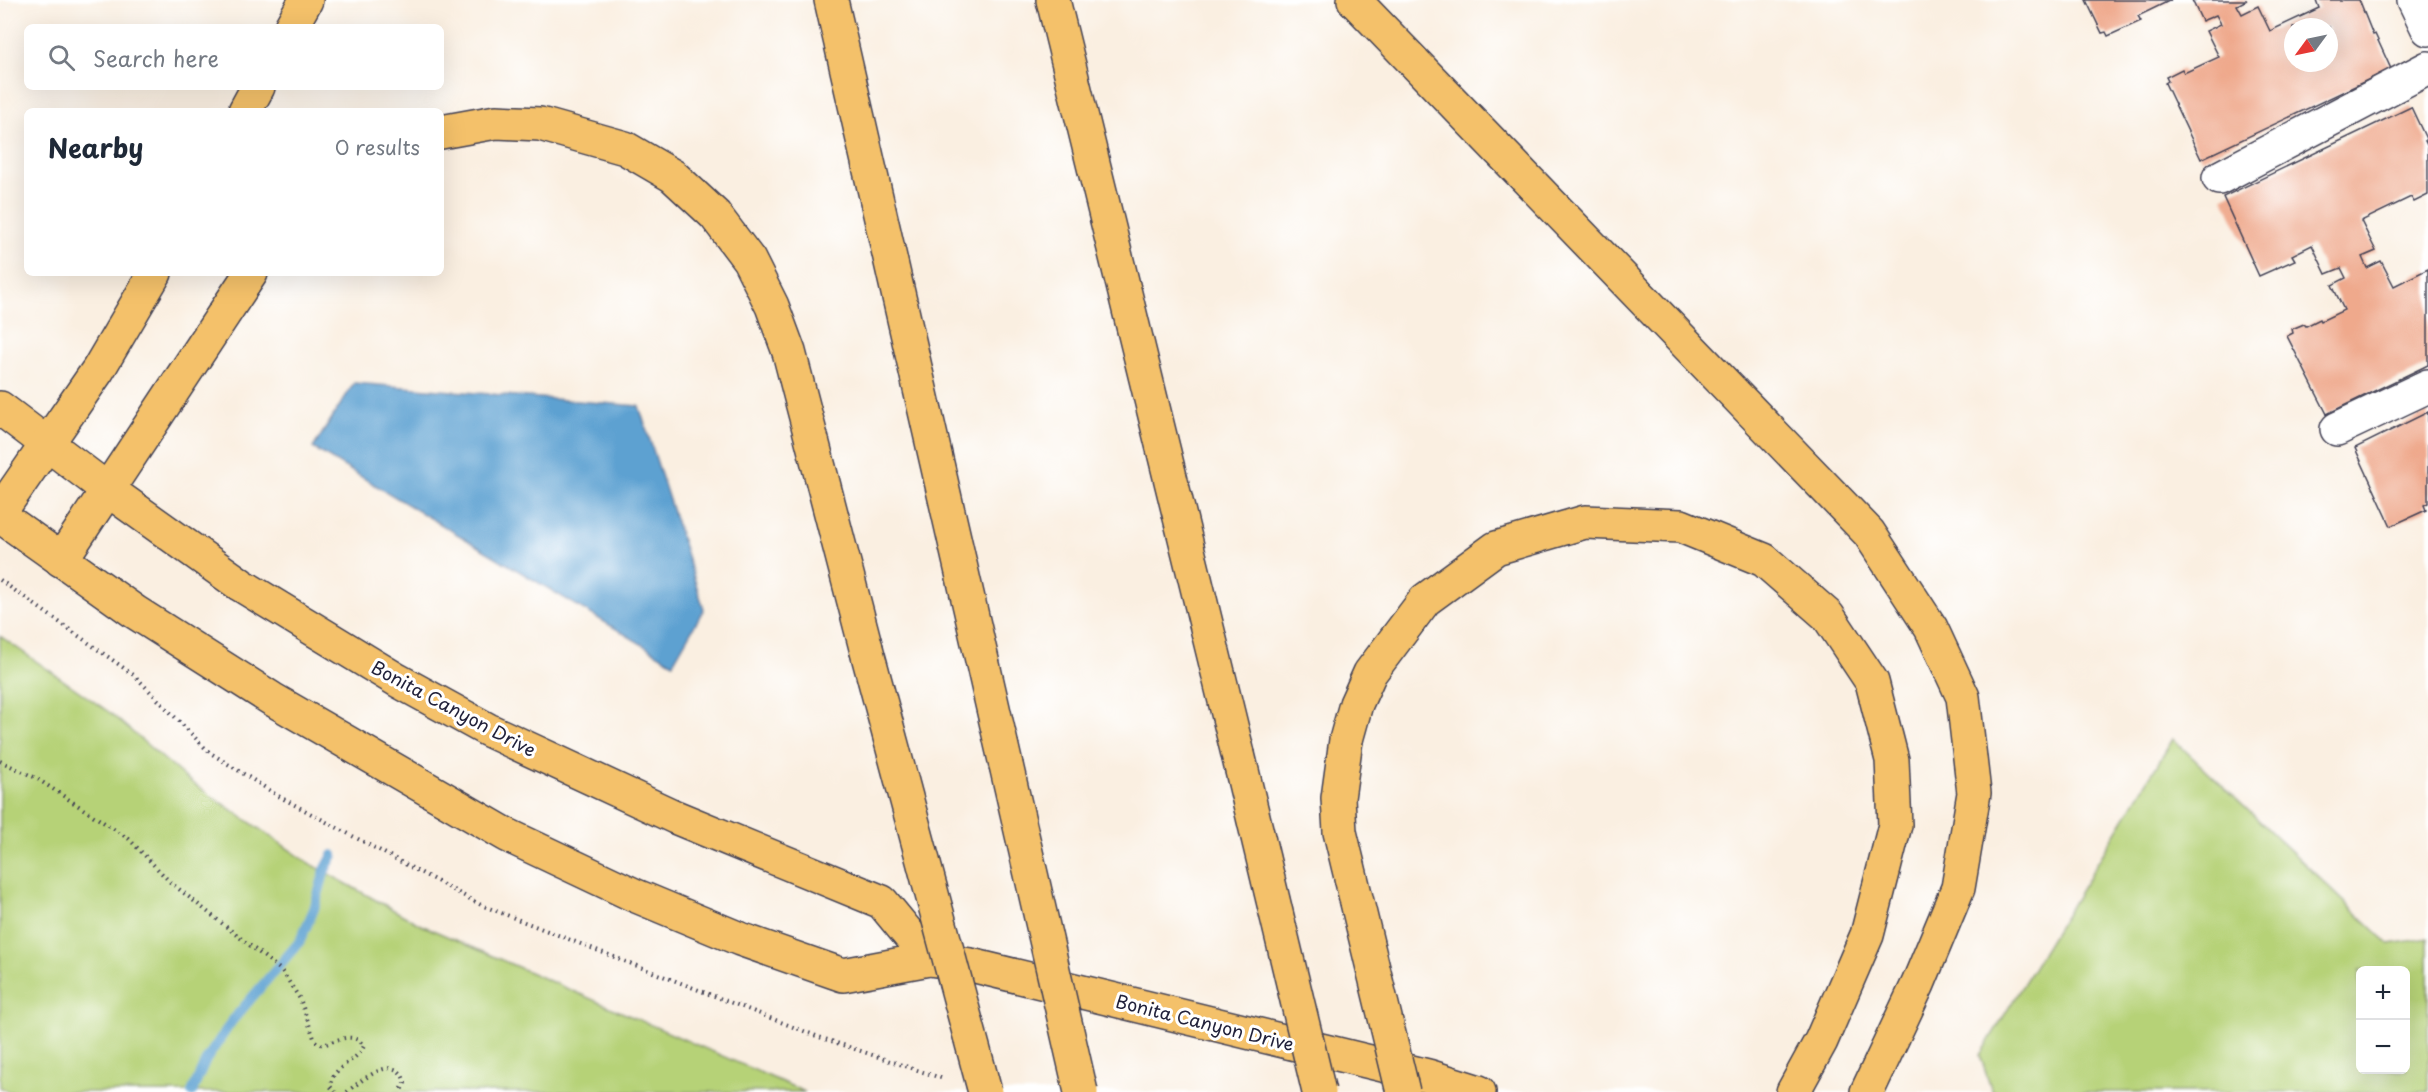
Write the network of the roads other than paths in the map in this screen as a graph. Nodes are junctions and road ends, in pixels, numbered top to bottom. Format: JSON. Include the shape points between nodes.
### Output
{"nodes":[{"id":1,"x":306,"y":0,"type":"edge"},
{"id":2,"x":831,"y":0,"type":"edge"},
{"id":3,"x":1053,"y":0,"type":"edge"},
{"id":4,"x":1354,"y":0,"type":"edge"},
{"id":5,"x":2414,"y":0,"type":"edge"},
{"id":6,"x":293,"y":24,"type":"edge"},
{"id":7,"x":2428,"y":29,"type":"edge"},
{"id":8,"x":2428,"y":68,"type":"edge"},
{"id":9,"x":256,"y":90,"type":"edge"},
{"id":10,"x":246,"y":108,"type":"edge"},
{"id":11,"x":444,"y":131,"type":"edge"},
{"id":12,"x":2219,"y":178,"type":"dead end"},
{"id":13,"x":152,"y":276,"type":"edge"},
{"id":14,"x":249,"y":276,"type":"edge"},
{"id":15,"x":2428,"y":386,"type":"edge"},
{"id":16,"x":0,"y":408,"type":"edge"},
{"id":17,"x":2337,"y":429,"type":"dead end"},
{"id":18,"x":47,"y":445,"type":"junction"},
{"id":19,"x":108,"y":490,"type":"junction"},
{"id":20,"x":0,"y":514,"type":"edge"},
{"id":21,"x":61,"y":560,"type":"junction"},
{"id":22,"x":929,"y":959,"type":"junction"},
{"id":23,"x":986,"y":1092,"type":"edge"},
{"id":24,"x":1081,"y":1092,"type":"edge"},
{"id":25,"x":1319,"y":1092,"type":"edge"},
{"id":26,"x":1402,"y":1092,"type":"edge"},
{"id":27,"x":1479,"y":1092,"type":"edge"},
{"id":28,"x":1793,"y":1092,"type":"edge"},
{"id":29,"x":1867,"y":1092,"type":"edge"}],
"edges":[{"from":1,"to":6,"type":"main road"},
{"from":2,"to":24,"type":"main road","bridge":true},
{"from":3,"to":25,"type":"main road","bridge":true},
{"from":4,"to":29,"type":"main road","via":[[1869,532],[1931,628],[1963,697],[1974,793],[1958,888]]},
{"from":5,"to":7,"type":"street"},
{"from":8,"to":12,"type":"street"},
{"from":9,"to":10,"type":"main road"},
{"from":11,"to":23,"type":"main road","bridge":true,"via":[[496,122],[540,124],[625,148],[673,176],[715,215],[749,260],[789,352]]},
{"from":13,"to":18,"type":"main road","via":[[110,352]]},
{"from":14,"to":19,"type":"main road"},
{"from":15,"to":17,"type":"street"},
{"from":16,"to":18,"type":"main road","name":"Bonita Canyon Drive"},
{"from":18,"to":19,"type":"main road","name":"Bonita Canyon Drive"},
{"from":18,"to":20,"type":"main road"},
{"from":19,"to":21,"type":"main road"},
{"from":19,"to":22,"type":"main road","name":"Bonita Canyon Drive","via":[[241,585],[488,730],[675,817],[882,902]]},
{"from":20,"to":21,"type":"main road","name":"Bonita Canyon Drive"},
{"from":21,"to":22,"type":"main road","name":"Bonita Canyon Drive","via":[[135,612],[369,757],[507,835],[634,895],[740,939],[843,975]]},
{"from":22,"to":27,"type":"main road","name":"Bonita Canyon Drive","via":[[983,968],[1428,1076]]},
{"from":26,"to":28,"type":"main road","bridge":true,"via":[[1340,832],[1338,798],[1346,740],[1356,704],[1370,673],[1425,600],[1496,549],[1585,522],[1681,526],[1764,560],[1828,616],[1872,682],[1892,760],[1894,825],[1867,935],[1821,1041]]}]}
